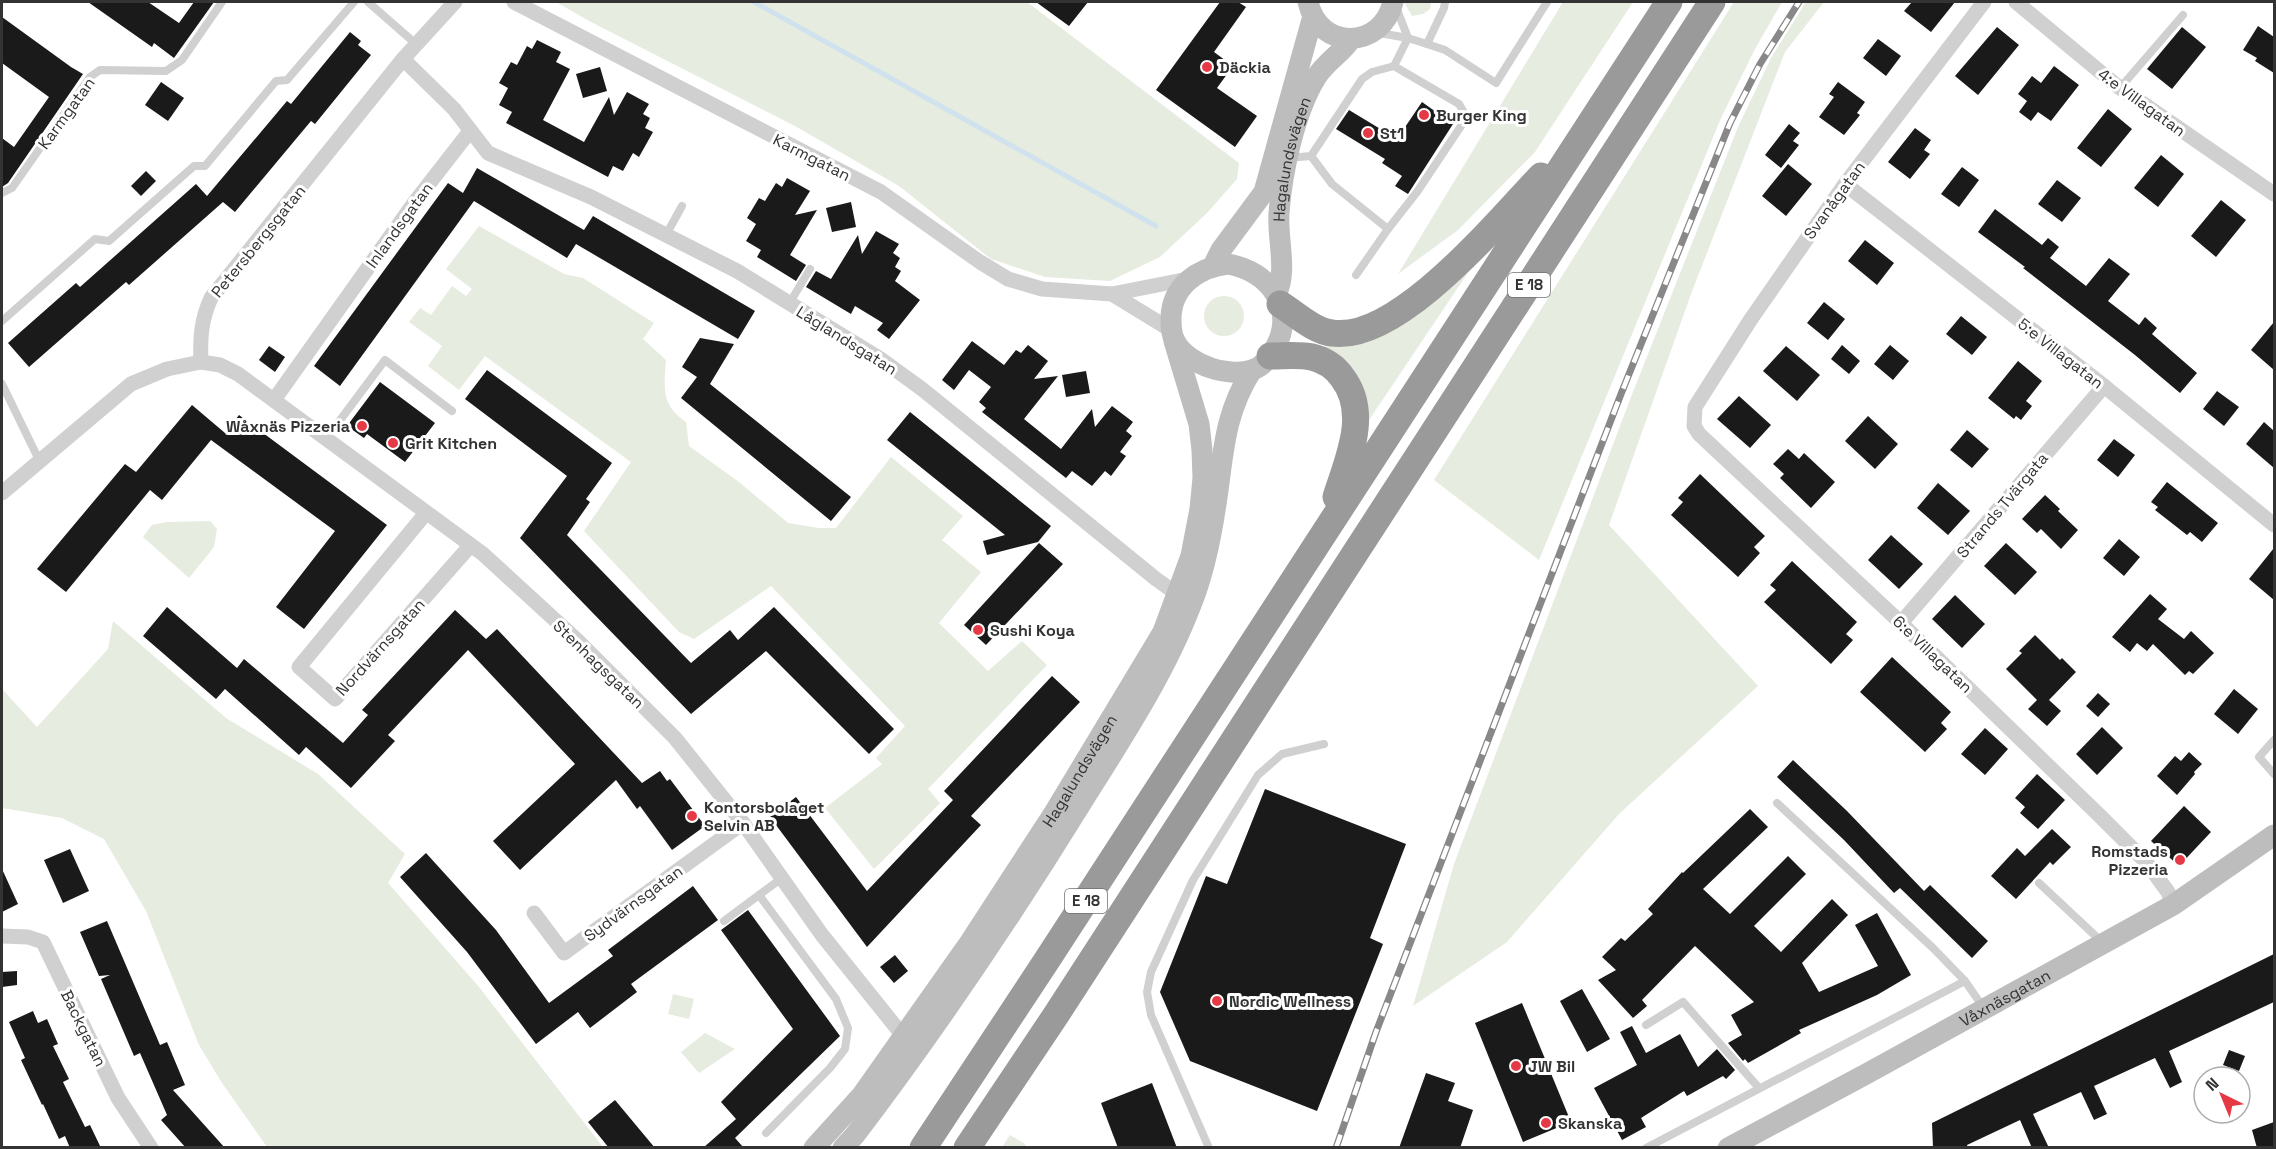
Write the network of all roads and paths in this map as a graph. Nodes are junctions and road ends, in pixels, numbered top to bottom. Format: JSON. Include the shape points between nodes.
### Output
{"nodes":[{"id":1,"x":222,"y":2,"type":"edge"},
{"id":2,"x":354,"y":2,"type":"edge"},
{"id":3,"x":368,"y":2,"type":"edge"},
{"id":4,"x":455,"y":2,"type":"edge"},
{"id":5,"x":513,"y":2,"type":"edge"},
{"id":6,"x":1393,"y":2,"type":"edge"},
{"id":7,"x":1445,"y":2,"type":"edge"},
{"id":8,"x":1547,"y":2,"type":"edge"},
{"id":9,"x":1669,"y":2,"type":"edge"},
{"id":10,"x":1712,"y":2,"type":"edge"},
{"id":11,"x":1984,"y":2,"type":"edge"},
{"id":12,"x":2016,"y":2,"type":"edge"},
{"id":13,"x":1311,"y":9,"type":"edge"},
{"id":14,"x":2182,"y":15,"type":"dead end"},
{"id":15,"x":1374,"y":32,"type":"junction"},
{"id":16,"x":1408,"y":38,"type":"junction"},
{"id":17,"x":1351,"y":39,"type":"junction"},
{"id":18,"x":416,"y":44,"type":"junction"},
{"id":19,"x":1427,"y":44,"type":"junction"},
{"id":20,"x":403,"y":59,"type":"junction"},
{"id":21,"x":1394,"y":66,"type":"junction"},
{"id":22,"x":2120,"y":88,"type":"junction"},
{"id":23,"x":1587,"y":127,"type":"junction"},
{"id":24,"x":470,"y":131,"type":"junction"},
{"id":25,"x":1311,"y":156,"type":"junction"},
{"id":26,"x":1288,"y":158,"type":"junction"},
{"id":27,"x":1845,"y":184,"type":"junction"},
{"id":28,"x":2,"y":193,"type":"edge"},
{"id":29,"x":2274,"y":194,"type":"edge"},
{"id":30,"x":682,"y":206,"type":"dead end"},
{"id":31,"x":1388,"y":230,"type":"junction"},
{"id":32,"x":666,"y":235,"type":"junction"},
{"id":33,"x":1213,"y":266,"type":"junction"},
{"id":34,"x":810,"y":269,"type":"dead end"},
{"id":35,"x":1356,"y":275,"type":"dead end"},
{"id":36,"x":1188,"y":279,"type":"junction"},
{"id":37,"x":1112,"y":294,"type":"junction"},
{"id":38,"x":1278,"y":299,"type":"junction"},
{"id":39,"x":789,"y":304,"type":"junction"},
{"id":40,"x":2,"y":321,"type":"edge"},
{"id":41,"x":1173,"y":335,"type":"junction"},
{"id":42,"x":201,"y":362,"type":"junction"},
{"id":43,"x":1261,"y":363,"type":"junction"},
{"id":44,"x":2,"y":384,"type":"edge"},
{"id":45,"x":2104,"y":386,"type":"junction"},
{"id":46,"x":274,"y":400,"type":"junction"},
{"id":47,"x":1695,"y":407,"type":"joint"},
{"id":48,"x":453,"y":411,"type":"dead end"},
{"id":49,"x":326,"y":439,"type":"junction"},
{"id":50,"x":39,"y":460,"type":"junction"},
{"id":51,"x":2,"y":493,"type":"edge"},
{"id":52,"x":426,"y":513,"type":"junction"},
{"id":53,"x":1328,"y":525,"type":"junction"},
{"id":54,"x":2274,"y":525,"type":"edge"},
{"id":55,"x":471,"y":546,"type":"junction"},
{"id":56,"x":1184,"y":599,"type":"junction"},
{"id":57,"x":1901,"y":623,"type":"junction"},
{"id":58,"x":2274,"y":740,"type":"edge"},
{"id":59,"x":1324,"y":744,"type":"dead end"},
{"id":60,"x":2274,"y":774,"type":"edge"},
{"id":61,"x":1777,"y":803,"type":"dead end"},
{"id":62,"x":744,"y":824,"type":"junction"},
{"id":63,"x":2274,"y":835,"type":"edge"},
{"id":64,"x":782,"y":878,"type":"junction"},
{"id":65,"x":2040,"y":883,"type":"dead end"},
{"id":66,"x":759,"y":895,"type":"junction"},
{"id":67,"x":2173,"y":905,"type":"junction"},
{"id":68,"x":534,"y":913,"type":"dead end"},
{"id":69,"x":724,"y":921,"type":"dead end"},
{"id":70,"x":2,"y":936,"type":"edge"},
{"id":71,"x":2103,"y":943,"type":"junction"},
{"id":72,"x":1965,"y":981,"type":"junction"},
{"id":73,"x":1983,"y":1008,"type":"junction"},
{"id":74,"x":1646,"y":1025,"type":"dead end"},
{"id":75,"x":910,"y":1045,"type":"junction"},
{"id":76,"x":1759,"y":1088,"type":"junction"},
{"id":77,"x":999,"y":1101,"type":"junction"},
{"id":78,"x":766,"y":1133,"type":"dead end"},
{"id":79,"x":151,"y":1148,"type":"edge"},
{"id":80,"x":814,"y":1148,"type":"edge"},
{"id":81,"x":843,"y":1148,"type":"edge"},
{"id":82,"x":923,"y":1148,"type":"edge"},
{"id":83,"x":967,"y":1148,"type":"edge"},
{"id":84,"x":977,"y":1148,"type":"edge"},
{"id":85,"x":1209,"y":1148,"type":"edge"},
{"id":86,"x":1646,"y":1148,"type":"edge"},
{"id":87,"x":1728,"y":1148,"type":"edge"}],
"edges":[{"from":1,"to":28,"type":"lane","name":"Karmgatan","via":[[182,60],[166,71],[100,70],[90,77],[12,188]]},
{"from":2,"to":40,"type":"lane","via":[[287,80],[276,81],[205,166],[194,166],[109,242],[95,239]]},
{"from":3,"to":18,"type":"lane"},
{"from":4,"to":18,"type":"street","name":"Petersbergsgatan"},
{"from":5,"to":37,"type":"street","name":"Karmgatan","via":[[881,192],[1008,279],[1042,289]]},
{"from":6,"to":15,"type":"street","via":[[1387,20]]},
{"from":6,"to":16,"type":"lane"},
{"from":7,"to":19,"type":"lane"},
{"from":8,"to":19,"type":"lane","via":[[1496,83],[1445,50]]},
{"from":9,"to":23,"type":"highway","number":"E 18"},
{"from":10,"to":77,"type":"highway","number":"E 18"},
{"from":11,"to":27,"type":"street","name":"Svanågatan"},
{"from":12,"to":22,"type":"street","name":"4:e Villagatan"},
{"from":13,"to":17,"type":"street","via":[[1322,28]]},
{"from":13,"to":33,"type":"street","name":"Hagalundsvägen","via":[[1264,192]]},
{"from":14,"to":22,"type":"lane"},
{"from":15,"to":16,"type":"lane"},
{"from":15,"to":17,"type":"street"},
{"from":16,"to":19,"type":"lane"},
{"from":16,"to":21,"type":"lane"},
{"from":17,"to":26,"type":"street","name":"Hagalundsvägen","via":[[1326,64],[1310,89]]},
{"from":18,"to":20,"type":"street","name":"Petersbergsgatan"},
{"from":20,"to":24,"type":"street","via":[[454,109]]},
{"from":20,"to":42,"type":"street","name":"Petersbergsgatan","via":[[211,298],[200,331]]},
{"from":21,"to":25,"type":"lane","via":[[1362,79]]},
{"from":21,"to":31,"type":"lane","via":[[1459,104],[1465,120]]},
{"from":22,"to":29,"type":"street","name":"4:e Villagatan"},
{"from":23,"to":38,"type":"highway","via":[[1458,263],[1405,308],[1382,322],[1334,334],[1313,326]]},
{"from":23,"to":53,"type":"highway","number":"E 18"},
{"from":24,"to":32,"type":"street","name":"Låglandsgatan","via":[[488,153],[591,196]]},
{"from":24,"to":46,"type":"street","name":"Inlandsgatan"},
{"from":25,"to":26,"type":"lane"},
{"from":25,"to":31,"type":"lane","via":[[1332,184]]},
{"from":26,"to":38,"type":"street","name":"Hagalundsvägen","via":[[1278,222]]},
{"from":27,"to":45,"type":"street","name":"5:e Villagatan"},
{"from":27,"to":47,"type":"street","name":"Svanågatan","via":[[1750,319]]},
{"from":30,"to":32,"type":"lane"},
{"from":31,"to":35,"type":"lane"},
{"from":32,"to":39,"type":"street","name":"Låglandsgatan","via":[[737,271]]},
{"from":33,"to":36,"type":"street"},
{"from":33,"to":38,"type":"street","via":[[1228,264],[1256,273],[1268,282]]},
{"from":34,"to":39,"type":"lane"},
{"from":36,"to":37,"type":"street","name":"Karmgatan"},
{"from":36,"to":41,"type":"street","name":"Hagalundsvägen","via":[[1171,311]]},
{"from":37,"to":41,"type":"street","name":"Karmgatan"},
{"from":38,"to":43,"type":"street","name":"Hagalundsvägen","via":[[1283,322],[1279,340]]},
{"from":39,"to":56,"type":"street","name":"Låglandsgatan","via":[[922,389]]},
{"from":41,"to":43,"type":"street","via":[[1187,355],[1218,370]]},
{"from":41,"to":56,"type":"street","name":"Hagalundsvägen","via":[[1199,424],[1202,450],[1200,509]]},
{"from":42,"to":46,"type":"street","name":"Stenhagsgatan","via":[[220,365],[238,374]]},
{"from":42,"to":50,"type":"street","via":[[167,369],[131,384]]},
{"from":43,"to":53,"type":"highway","via":[[1311,356],[1328,363],[1349,385],[1355,400],[1356,423]]},
{"from":43,"to":56,"type":"street","name":"Hagalundsvägen","via":[[1242,386],[1225,433],[1209,547]]},
{"from":44,"to":50,"type":"lane"},
{"from":45,"to":54,"type":"street","name":"5:e Villagatan"},
{"from":45,"to":57,"type":"street","name":"Strands Tvärgata"},
{"from":46,"to":49,"type":"street","name":"Stenhagsgatan"},
{"from":47,"to":57,"type":"street","name":"6:e Villagatan","via":[[1699,434]]},
{"from":48,"to":49,"type":"lane","via":[[385,360]]},
{"from":49,"to":52,"type":"street","name":"Stenhagsgatan"},
{"from":50,"to":51,"type":"street"},
{"from":52,"to":55,"type":"street","name":"Stenhagsgatan"},
{"from":52,"to":55,"type":"street","name":"Nordvärnsgatan","via":[[298,667],[335,699]]},
{"from":53,"to":82,"type":"highway","number":"E 18"},
{"from":55,"to":62,"type":"street","name":"Stenhagsgatan","via":[[578,641],[675,738]]},
{"from":56,"to":75,"type":"street","name":"Hagalundsvägen","via":[[1174,645],[1106,764],[1038,872]]},
{"from":57,"to":67,"type":"street","name":"6:e Villagatan","via":[[2147,863]]},
{"from":58,"to":60,"type":"lane","via":[[2259,757]]},
{"from":59,"to":85,"type":"lane","via":[[1282,754],[1258,776],[1193,880],[1151,972],[1147,992],[1151,1015]]},
{"from":61,"to":72,"type":"lane"},
{"from":62,"to":64,"type":"street","name":"Stenhagsgatan"},
{"from":62,"to":68,"type":"street","name":"Sydvärnsgatan","via":[[564,953]]},
{"from":63,"to":67,"type":"street","name":"Våxnäsgatan"},
{"from":64,"to":66,"type":"lane"},
{"from":64,"to":75,"type":"street","name":"Stenhagsgatan"},
{"from":65,"to":71,"type":"lane"},
{"from":66,"to":69,"type":"lane"},
{"from":66,"to":78,"type":"lane","via":[[836,999],[848,1028],[840,1055]]},
{"from":67,"to":71,"type":"street","name":"Våxnäsgatan"},
{"from":70,"to":79,"type":"street","name":"Backgatan","via":[[43,942],[118,1098]]},
{"from":71,"to":73,"type":"street","name":"Våxnäsgatan"},
{"from":72,"to":73,"type":"lane"},
{"from":72,"to":76,"type":"lane"},
{"from":73,"to":87,"type":"street","name":"Våxnäsgatan"},
{"from":74,"to":76,"type":"lane","via":[[1683,1002]]},
{"from":75,"to":80,"type":"street","name":"Hagalundsvägen"},
{"from":75,"to":81,"type":"street","name":"Hagalundsvägen"},
{"from":76,"to":86,"type":"lane"},
{"from":77,"to":83,"type":"highway","number":"E 18"},
{"from":77,"to":84,"type":"highway"}]}
